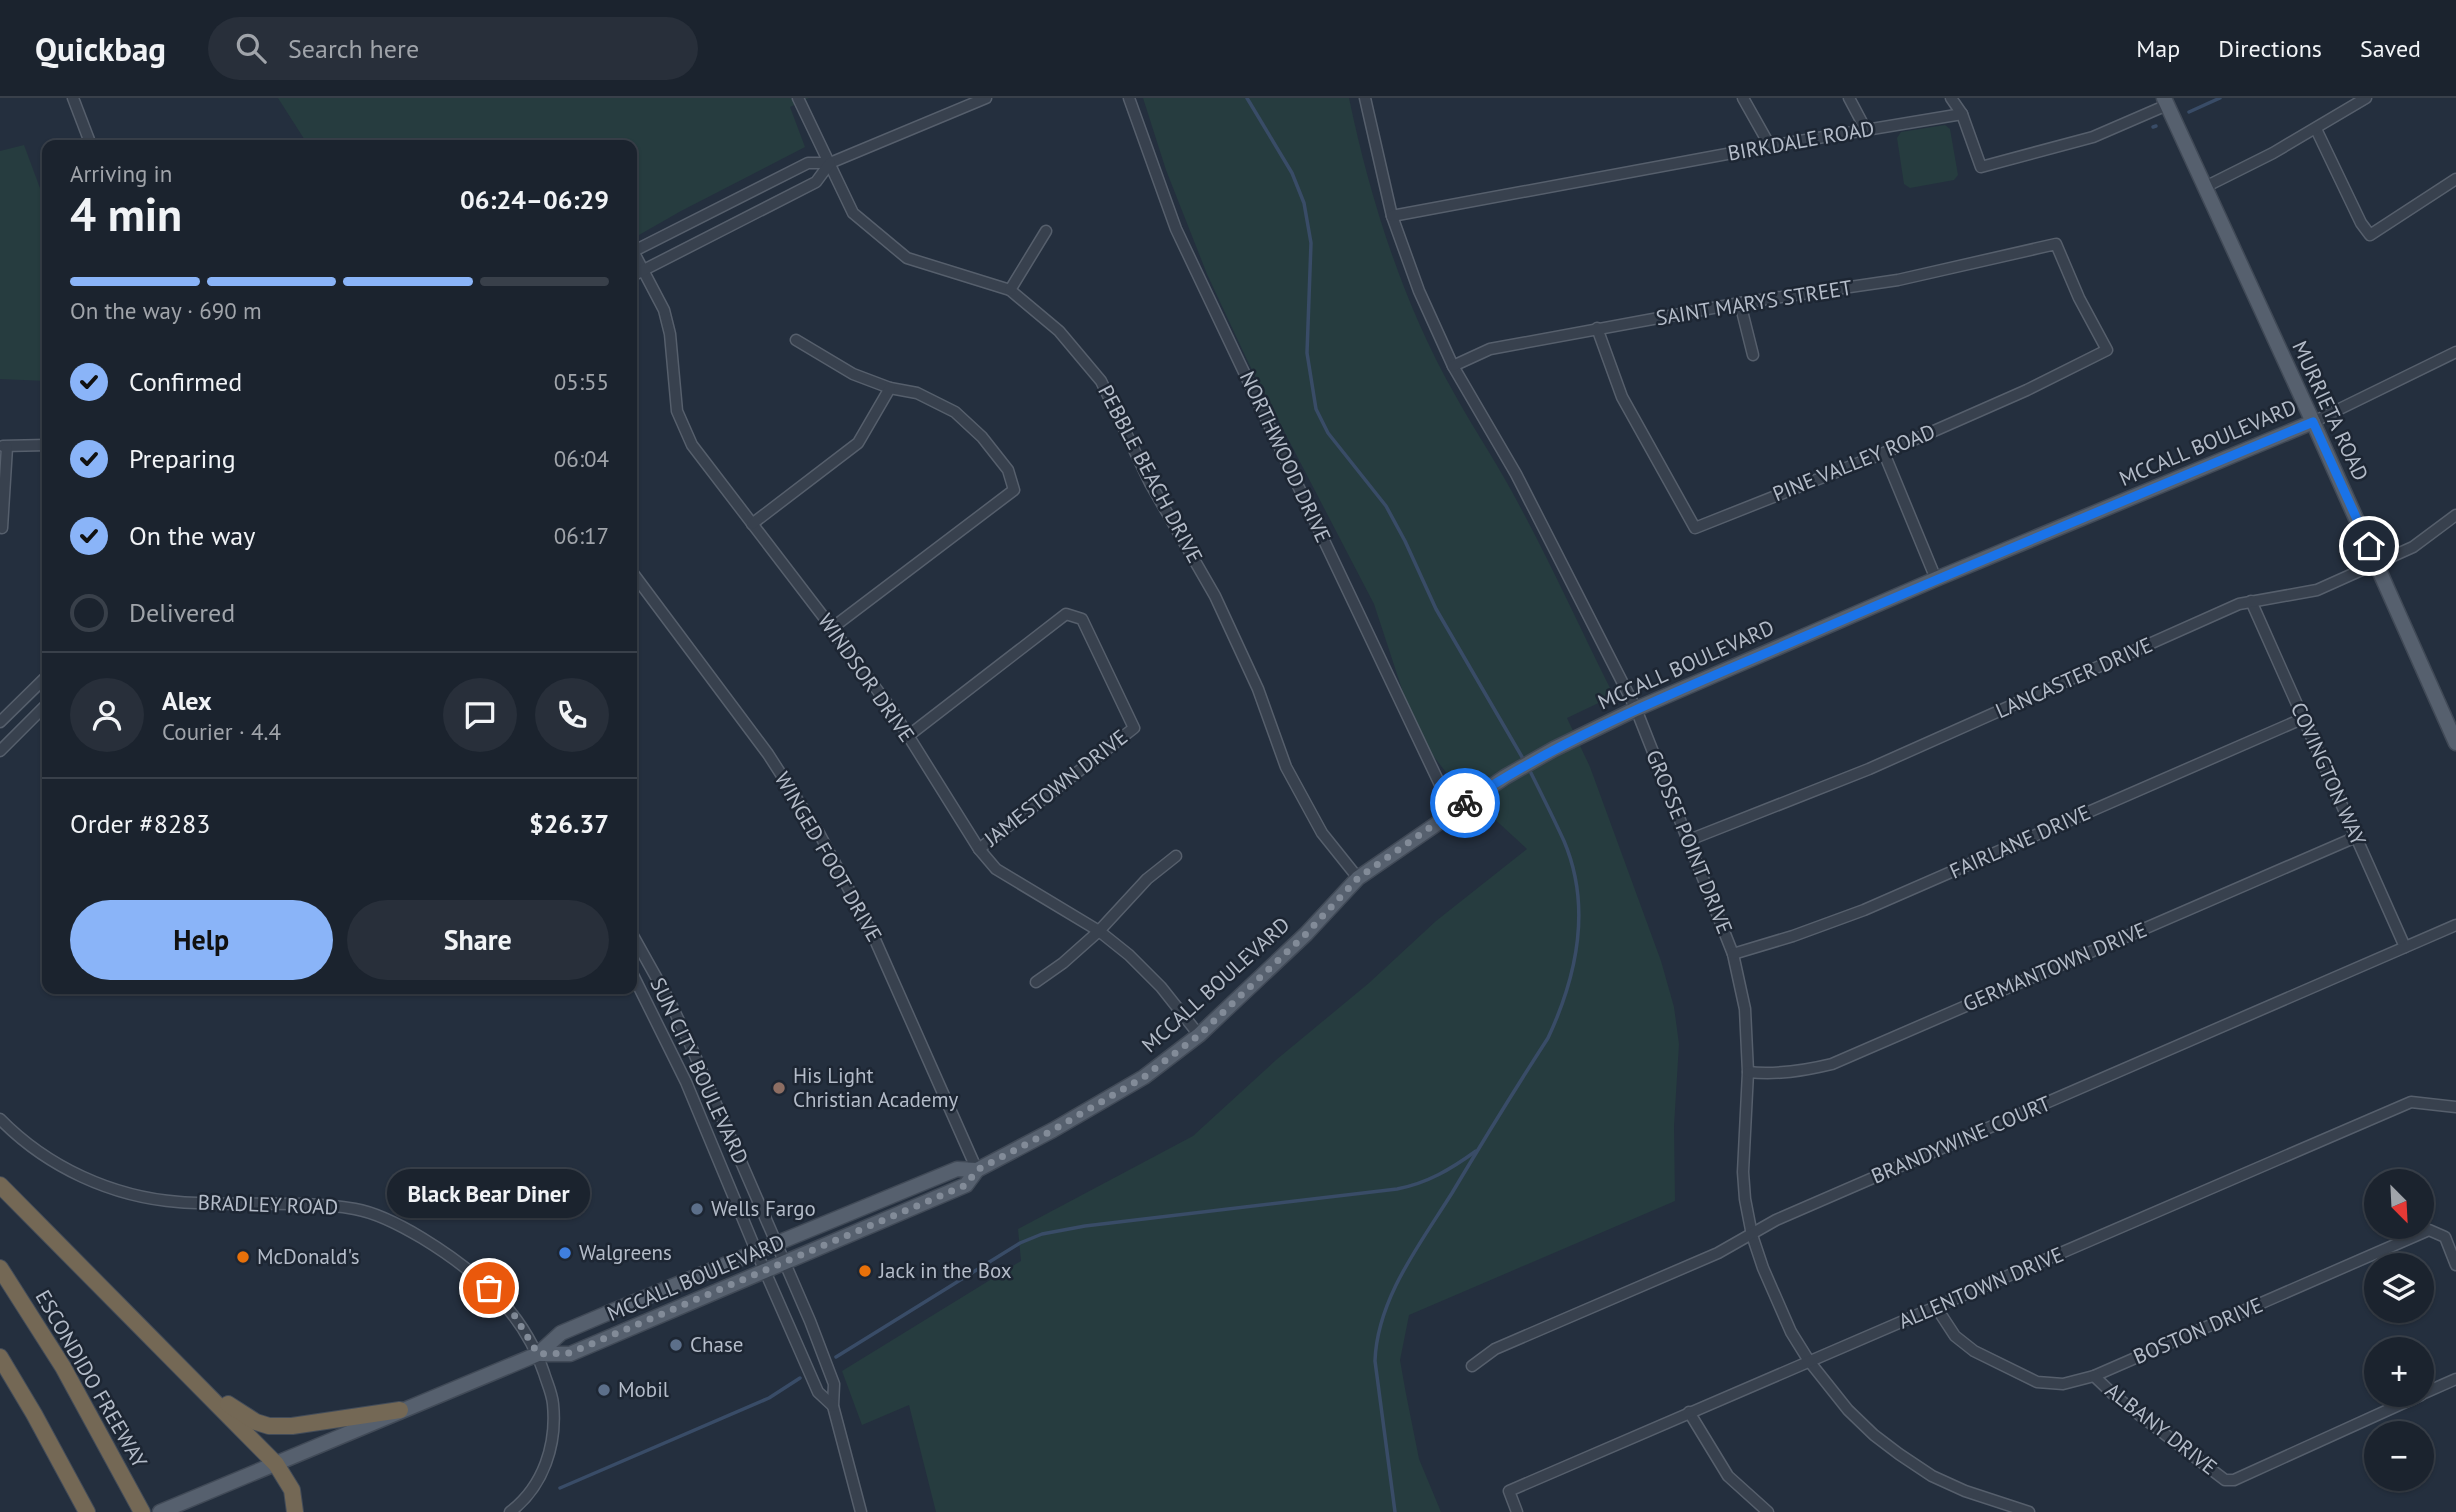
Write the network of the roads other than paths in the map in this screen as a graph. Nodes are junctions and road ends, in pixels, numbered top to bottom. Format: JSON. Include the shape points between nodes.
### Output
{"nodes":[{"id":1,"x":73,"y":98,"type":"edge"},
{"id":2,"x":798,"y":98,"type":"edge"},
{"id":3,"x":986,"y":98,"type":"edge"},
{"id":4,"x":1129,"y":98,"type":"edge"},
{"id":5,"x":1364,"y":98,"type":"edge"},
{"id":6,"x":1743,"y":98,"type":"edge"},
{"id":7,"x":1849,"y":98,"type":"edge"},
{"id":8,"x":1951,"y":98,"type":"edge"},
{"id":9,"x":2366,"y":98,"type":"edge"},
{"id":10,"x":2165,"y":101,"type":"edge"},
{"id":11,"x":1962,"y":114,"type":"junction"},
{"id":12,"x":2316,"y":129,"type":"junction"},
{"id":13,"x":1866,"y":130,"type":"junction"},
{"id":14,"x":90,"y":140,"type":"edge"},
{"id":15,"x":1770,"y":146,"type":"junction"},
{"id":16,"x":830,"y":163,"type":"junction"},
{"id":17,"x":2456,"y":179,"type":"edge"},
{"id":18,"x":2205,"y":187,"type":"junction"},
{"id":19,"x":1392,"y":216,"type":"junction"},
{"id":20,"x":1046,"y":231,"type":"dead end"},
{"id":21,"x":2056,"y":244,"type":"joint"},
{"id":22,"x":637,"y":248,"type":"edge"},
{"id":23,"x":637,"y":260,"type":"edge"},
{"id":24,"x":643,"y":270,"type":"junction"},
{"id":25,"x":637,"y":273,"type":"edge"},
{"id":26,"x":1010,"y":290,"type":"junction"},
{"id":27,"x":1740,"y":303,"type":"junction"},
{"id":28,"x":1597,"y":328,"type":"junction"},
{"id":29,"x":796,"y":340,"type":"dead end"},
{"id":30,"x":2456,"y":352,"type":"edge"},
{"id":31,"x":1753,"y":355,"type":"dead end"},
{"id":32,"x":1453,"y":366,"type":"junction"},
{"id":33,"x":890,"y":388,"type":"junction"},
{"id":34,"x":2313,"y":422,"type":"junction"},
{"id":35,"x":42,"y":445,"type":"edge"},
{"id":36,"x":4,"y":446,"type":"edge"},
{"id":37,"x":1884,"y":453,"type":"junction"},
{"id":38,"x":2456,"y":515,"type":"edge"},
{"id":39,"x":752,"y":524,"type":"junction"},
{"id":40,"x":2,"y":527,"type":"dead end"},
{"id":41,"x":2376,"y":564,"type":"junction"},
{"id":42,"x":637,"y":579,"type":"edge"},
{"id":43,"x":1936,"y":579,"type":"junction"},
{"id":44,"x":2251,"y":601,"type":"junction"},
{"id":45,"x":832,"y":628,"type":"junction"},
{"id":46,"x":42,"y":681,"type":"edge"},
{"id":47,"x":42,"y":709,"type":"edge"},
{"id":48,"x":1636,"y":709,"type":"junction"},
{"id":49,"x":2304,"y":718,"type":"junction"},
{"id":50,"x":0,"y":722,"type":"edge"},
{"id":51,"x":908,"y":736,"type":"junction"},
{"id":52,"x":2456,"y":743,"type":"edge"},
{"id":53,"x":0,"y":751,"type":"edge"},
{"id":54,"x":1453,"y":812,"type":"junction"},
{"id":55,"x":2356,"y":837,"type":"junction"},
{"id":56,"x":1689,"y":841,"type":"junction"},
{"id":57,"x":979,"y":849,"type":"junction"},
{"id":58,"x":1176,"y":856,"type":"dead end"},
{"id":59,"x":1358,"y":878,"type":"junction"},
{"id":60,"x":2456,"y":925,"type":"edge"},
{"id":61,"x":1100,"y":931,"type":"junction"},
{"id":62,"x":637,"y":943,"type":"edge"},
{"id":63,"x":2405,"y":947,"type":"junction"},
{"id":64,"x":1733,"y":954,"type":"junction"},
{"id":65,"x":1036,"y":982,"type":"dead end"},
{"id":66,"x":637,"y":983,"type":"edge"},
{"id":67,"x":1199,"y":1035,"type":"junction"},
{"id":68,"x":1748,"y":1072,"type":"junction"},
{"id":69,"x":2456,"y":1107,"type":"edge"},
{"id":70,"x":0,"y":1119,"type":"edge"},
{"id":71,"x":977,"y":1170,"type":"junction"},
{"id":72,"x":0,"y":1185,"type":"edge"},
{"id":73,"x":1752,"y":1235,"type":"junction"},
{"id":74,"x":777,"y":1245,"type":"junction"},
{"id":75,"x":757,"y":1253,"type":"junction"},
{"id":76,"x":785,"y":1263,"type":"junction"},
{"id":77,"x":2456,"y":1265,"type":"edge"},
{"id":78,"x":0,"y":1268,"type":"edge"},
{"id":79,"x":765,"y":1271,"type":"junction"},
{"id":80,"x":1936,"y":1307,"type":"junction"},
{"id":81,"x":538,"y":1354,"type":"junction"},
{"id":82,"x":0,"y":1357,"type":"edge"},
{"id":83,"x":1809,"y":1361,"type":"junction"},
{"id":84,"x":1472,"y":1366,"type":"dead end"},
{"id":85,"x":2094,"y":1376,"type":"junction"},
{"id":86,"x":2456,"y":1379,"type":"edge"},
{"id":87,"x":202,"y":1387,"type":"junction"},
{"id":88,"x":2434,"y":1389,"type":"edge"},
{"id":89,"x":833,"y":1406,"type":"junction"},
{"id":90,"x":2395,"y":1407,"type":"edge"},
{"id":91,"x":400,"y":1410,"type":"junction"},
{"id":92,"x":1689,"y":1412,"type":"junction"},
{"id":93,"x":276,"y":1464,"type":"junction"},
{"id":94,"x":163,"y":1511,"type":"edge"},
{"id":95,"x":87,"y":1512,"type":"edge"},
{"id":96,"x":142,"y":1512,"type":"edge"},
{"id":97,"x":295,"y":1512,"type":"edge"},
{"id":98,"x":510,"y":1512,"type":"edge"},
{"id":99,"x":861,"y":1512,"type":"edge"},
{"id":100,"x":1517,"y":1512,"type":"edge"},
{"id":101,"x":1768,"y":1512,"type":"edge"},
{"id":102,"x":2029,"y":1512,"type":"edge"}],
"edges":[{"from":1,"to":14,"type":"street"},
{"from":2,"to":16,"type":"street","name":"PEBBLE BEACH DRIVE"},
{"from":3,"to":16,"type":"street"},
{"from":4,"to":54,"type":"street","name":"NORTHWOOD DRIVE","via":[[1177,229]]},
{"from":5,"to":19,"type":"street","name":"GROSSE POINT DRIVE"},
{"from":6,"to":15,"type":"street"},
{"from":7,"to":13,"type":"street"},
{"from":8,"to":11,"type":"street"},
{"from":9,"to":12,"type":"street"},
{"from":10,"to":11,"type":"street","via":[[2093,137],[1981,167]]},
{"from":10,"to":18,"type":"main road","name":"MURRIETA ROAD"},
{"from":11,"to":13,"type":"street","name":"BIRKDALE ROAD"},
{"from":12,"to":17,"type":"street","via":[[2370,235]]},
{"from":12,"to":18,"type":"street"},
{"from":13,"to":15,"type":"street","name":"BIRKDALE ROAD"},
{"from":15,"to":19,"type":"street","name":"BIRKDALE ROAD"},
{"from":16,"to":22,"type":"street","via":[[808,163]]},
{"from":16,"to":24,"type":"street","via":[[816,182]]},
{"from":16,"to":26,"type":"street","name":"PEBBLE BEACH DRIVE","via":[[853,213],[907,258]]},
{"from":18,"to":34,"type":"main road","name":"MURRIETA ROAD"},
{"from":19,"to":32,"type":"street","name":"GROSSE POINT DRIVE"},
{"from":20,"to":26,"type":"street"},
{"from":21,"to":27,"type":"street","name":"SAINT MARYS STREET","via":[[1898,280]]},
{"from":21,"to":37,"type":"street","name":"PINE VALLEY ROAD","via":[[2107,350]]},
{"from":23,"to":24,"type":"street","name":"WINDSOR DRIVE"},
{"from":24,"to":25,"type":"street"},
{"from":24,"to":39,"type":"street","name":"WINDSOR DRIVE","via":[[664,310],[670,334],[677,411],[692,445]]},
{"from":26,"to":59,"type":"street","name":"PEBBLE BEACH DRIVE","via":[[1059,331],[1101,381],[1150,483],[1215,596],[1258,689],[1286,767],[1322,833]]},
{"from":27,"to":28,"type":"street","name":"SAINT MARYS STREET"},
{"from":27,"to":31,"type":"street"},
{"from":28,"to":32,"type":"street","name":"SAINT MARYS STREET","via":[[1490,349]]},
{"from":28,"to":37,"type":"street","name":"PINE VALLEY ROAD","via":[[1622,397],[1695,528]]},
{"from":29,"to":33,"type":"street","via":[[853,374]]},
{"from":30,"to":34,"type":"street","name":"MCCALL BOULEVARD"},
{"from":32,"to":48,"type":"street","name":"GROSSE POINT DRIVE","via":[[1516,474]]},
{"from":33,"to":39,"type":"street","via":[[859,443]]},
{"from":33,"to":45,"type":"street","via":[[916,393],[955,412],[1009,470],[1014,490]]},
{"from":34,"to":41,"type":"main road","name":"MURRIETA ROAD"},
{"from":34,"to":43,"type":"main road","name":"MCCALL BOULEVARD"},
{"from":35,"to":36,"type":"street"},
{"from":36,"to":40,"type":"street"},
{"from":37,"to":43,"type":"street"},
{"from":38,"to":41,"type":"street","name":"LANCASTER DRIVE","via":[[2413,547]]},
{"from":39,"to":45,"type":"street","name":"WINDSOR DRIVE"},
{"from":41,"to":44,"type":"street","name":"LANCASTER DRIVE","via":[[2317,590]]},
{"from":41,"to":52,"type":"main road","name":"MURRIETA ROAD"},
{"from":42,"to":71,"type":"street","name":"WINGED FOOT DRIVE","via":[[768,754],[820,835],[872,933]]},
{"from":43,"to":48,"type":"main road","name":"MCCALL BOULEVARD"},
{"from":44,"to":49,"type":"street","name":"COVINGTON WAY"},
{"from":44,"to":56,"type":"street","name":"LANCASTER DRIVE","via":[[1869,769]]},
{"from":45,"to":51,"type":"street","name":"WINDSOR DRIVE"},
{"from":46,"to":50,"type":"street"},
{"from":47,"to":53,"type":"street"},
{"from":48,"to":54,"type":"main road","name":"MCCALL BOULEVARD","via":[[1554,749]]},
{"from":48,"to":56,"type":"street","name":"GROSSE POINT DRIVE"},
{"from":49,"to":55,"type":"street","name":"COVINGTON WAY"},
{"from":49,"to":64,"type":"street","name":"FAIRLANE DRIVE","via":[[1864,910]]},
{"from":51,"to":57,"type":"street","name":"WINDSOR DRIVE"},
{"from":51,"to":57,"type":"street","name":"JAMESTOWN DRIVE","via":[[1066,614],[1082,619],[1134,728]]},
{"from":54,"to":59,"type":"main road","name":"MCCALL BOULEVARD"},
{"from":55,"to":63,"type":"street","name":"COVINGTON WAY"},
{"from":55,"to":68,"type":"street","name":"GERMANTOWN DRIVE","via":[[1832,1063],[1800,1072]]},
{"from":56,"to":64,"type":"street","name":"GROSSE POINT DRIVE"},
{"from":57,"to":61,"type":"street","name":"WINDSOR DRIVE","via":[[996,869]]},
{"from":58,"to":61,"type":"street","via":[[1147,879]]},
{"from":59,"to":67,"type":"main road","name":"MCCALL BOULEVARD"},
{"from":60,"to":63,"type":"street","name":"BRANDYWINE COURT"},
{"from":61,"to":65,"type":"street"},
{"from":61,"to":67,"type":"street","name":"WINDSOR DRIVE","via":[[1161,987]]},
{"from":62,"to":74,"type":"street","name":"SUN CITY BOULEVARD","via":[[670,1002]]},
{"from":63,"to":73,"type":"street","name":"BRANDYWINE COURT","via":[[1776,1220]]},
{"from":64,"to":68,"type":"street","name":"GROSSE POINT DRIVE","via":[[1745,1009]]},
{"from":66,"to":75,"type":"street","name":"SUN CITY BOULEVARD","via":[[686,1082]]},
{"from":67,"to":71,"type":"main road","name":"MCCALL BOULEVARD","via":[[1144,1077]]},
{"from":68,"to":73,"type":"street","name":"GROSSE POINT DRIVE","via":[[1742,1172]]},
{"from":69,"to":80,"type":"street","name":"ALLENTOWN DRIVE","via":[[2411,1102]]},
{"from":70,"to":81,"type":"street","name":"BRADLEY ROAD","via":[[35,1149],[79,1176],[130,1195],[180,1202],[357,1209],[402,1226],[478,1276],[513,1313]]},
{"from":71,"to":74,"type":"main road","name":"MCCALL BOULEVARD","via":[[957,1169]]},
{"from":71,"to":76,"type":"main road","name":"MCCALL BOULEVARD","via":[[966,1185]]},
{"from":72,"to":87,"type":"highway"},
{"from":73,"to":83,"type":"street","name":"GROSSE POINT DRIVE","via":[[1776,1300]]},
{"from":73,"to":84,"type":"street","name":"BRANDYWINE COURT","via":[[1718,1254],[1495,1349]]},
{"from":74,"to":75,"type":"main road","name":"MCCALL BOULEVARD"},
{"from":74,"to":76,"type":"street","name":"SUN CITY BOULEVARD"},
{"from":75,"to":79,"type":"street","name":"SUN CITY BOULEVARD"},
{"from":75,"to":81,"type":"main road","name":"MCCALL BOULEVARD","via":[[561,1334]]},
{"from":76,"to":79,"type":"main road","name":"MCCALL BOULEVARD"},
{"from":76,"to":89,"type":"street","name":"SUN CITY BOULEVARD","via":[[834,1384]]},
{"from":77,"to":85,"type":"street","name":"BOSTON DRIVE","via":[[2445,1237],[2429,1230]]},
{"from":78,"to":96,"type":"highway","name":"ESCONDIDO FREEWAY","via":[[63,1367]]},
{"from":79,"to":81,"type":"main road","name":"MCCALL BOULEVARD","via":[[570,1353]]},
{"from":79,"to":89,"type":"street","name":"SUN CITY BOULEVARD","via":[[818,1391]]},
{"from":80,"to":83,"type":"street","name":"ALLENTOWN DRIVE"},
{"from":80,"to":85,"type":"street","name":"BOSTON DRIVE","via":[[1955,1336],[1974,1352],[2037,1382],[2063,1384]]},
{"from":81,"to":91,"type":"main road","name":"MCCALL BOULEVARD"},
{"from":81,"to":98,"type":"street","name":"BRADLEY ROAD","via":[[552,1397],[555,1422],[550,1452],[538,1482]]},
{"from":82,"to":95,"type":"highway"},
{"from":83,"to":92,"type":"street","name":"ALLENTOWN DRIVE"},
{"from":83,"to":102,"type":"street","name":"GROSSE POINT DRIVE","via":[[1848,1410],[1899,1454],[1965,1491]]},
{"from":85,"to":90,"type":"street","name":"ALBANY DRIVE","via":[[2225,1480],[2234,1480]]},
{"from":86,"to":88,"type":"street","name":"ALBANY DRIVE"},
{"from":87,"to":91,"type":"highway","via":[[269,1426]]},
{"from":87,"to":93,"type":"highway"},
{"from":89,"to":99,"type":"street","name":"SUN CITY BOULEVARD"},
{"from":91,"to":93,"type":"main road","name":"MCCALL BOULEVARD"},
{"from":92,"to":100,"type":"street","name":"ALLENTOWN DRIVE","via":[[1509,1491]]},
{"from":92,"to":101,"type":"street","via":[[1728,1476]]},
{"from":93,"to":94,"type":"main road","name":"MCCALL BOULEVARD"},
{"from":93,"to":97,"type":"highway","via":[[292,1490]]}]}
